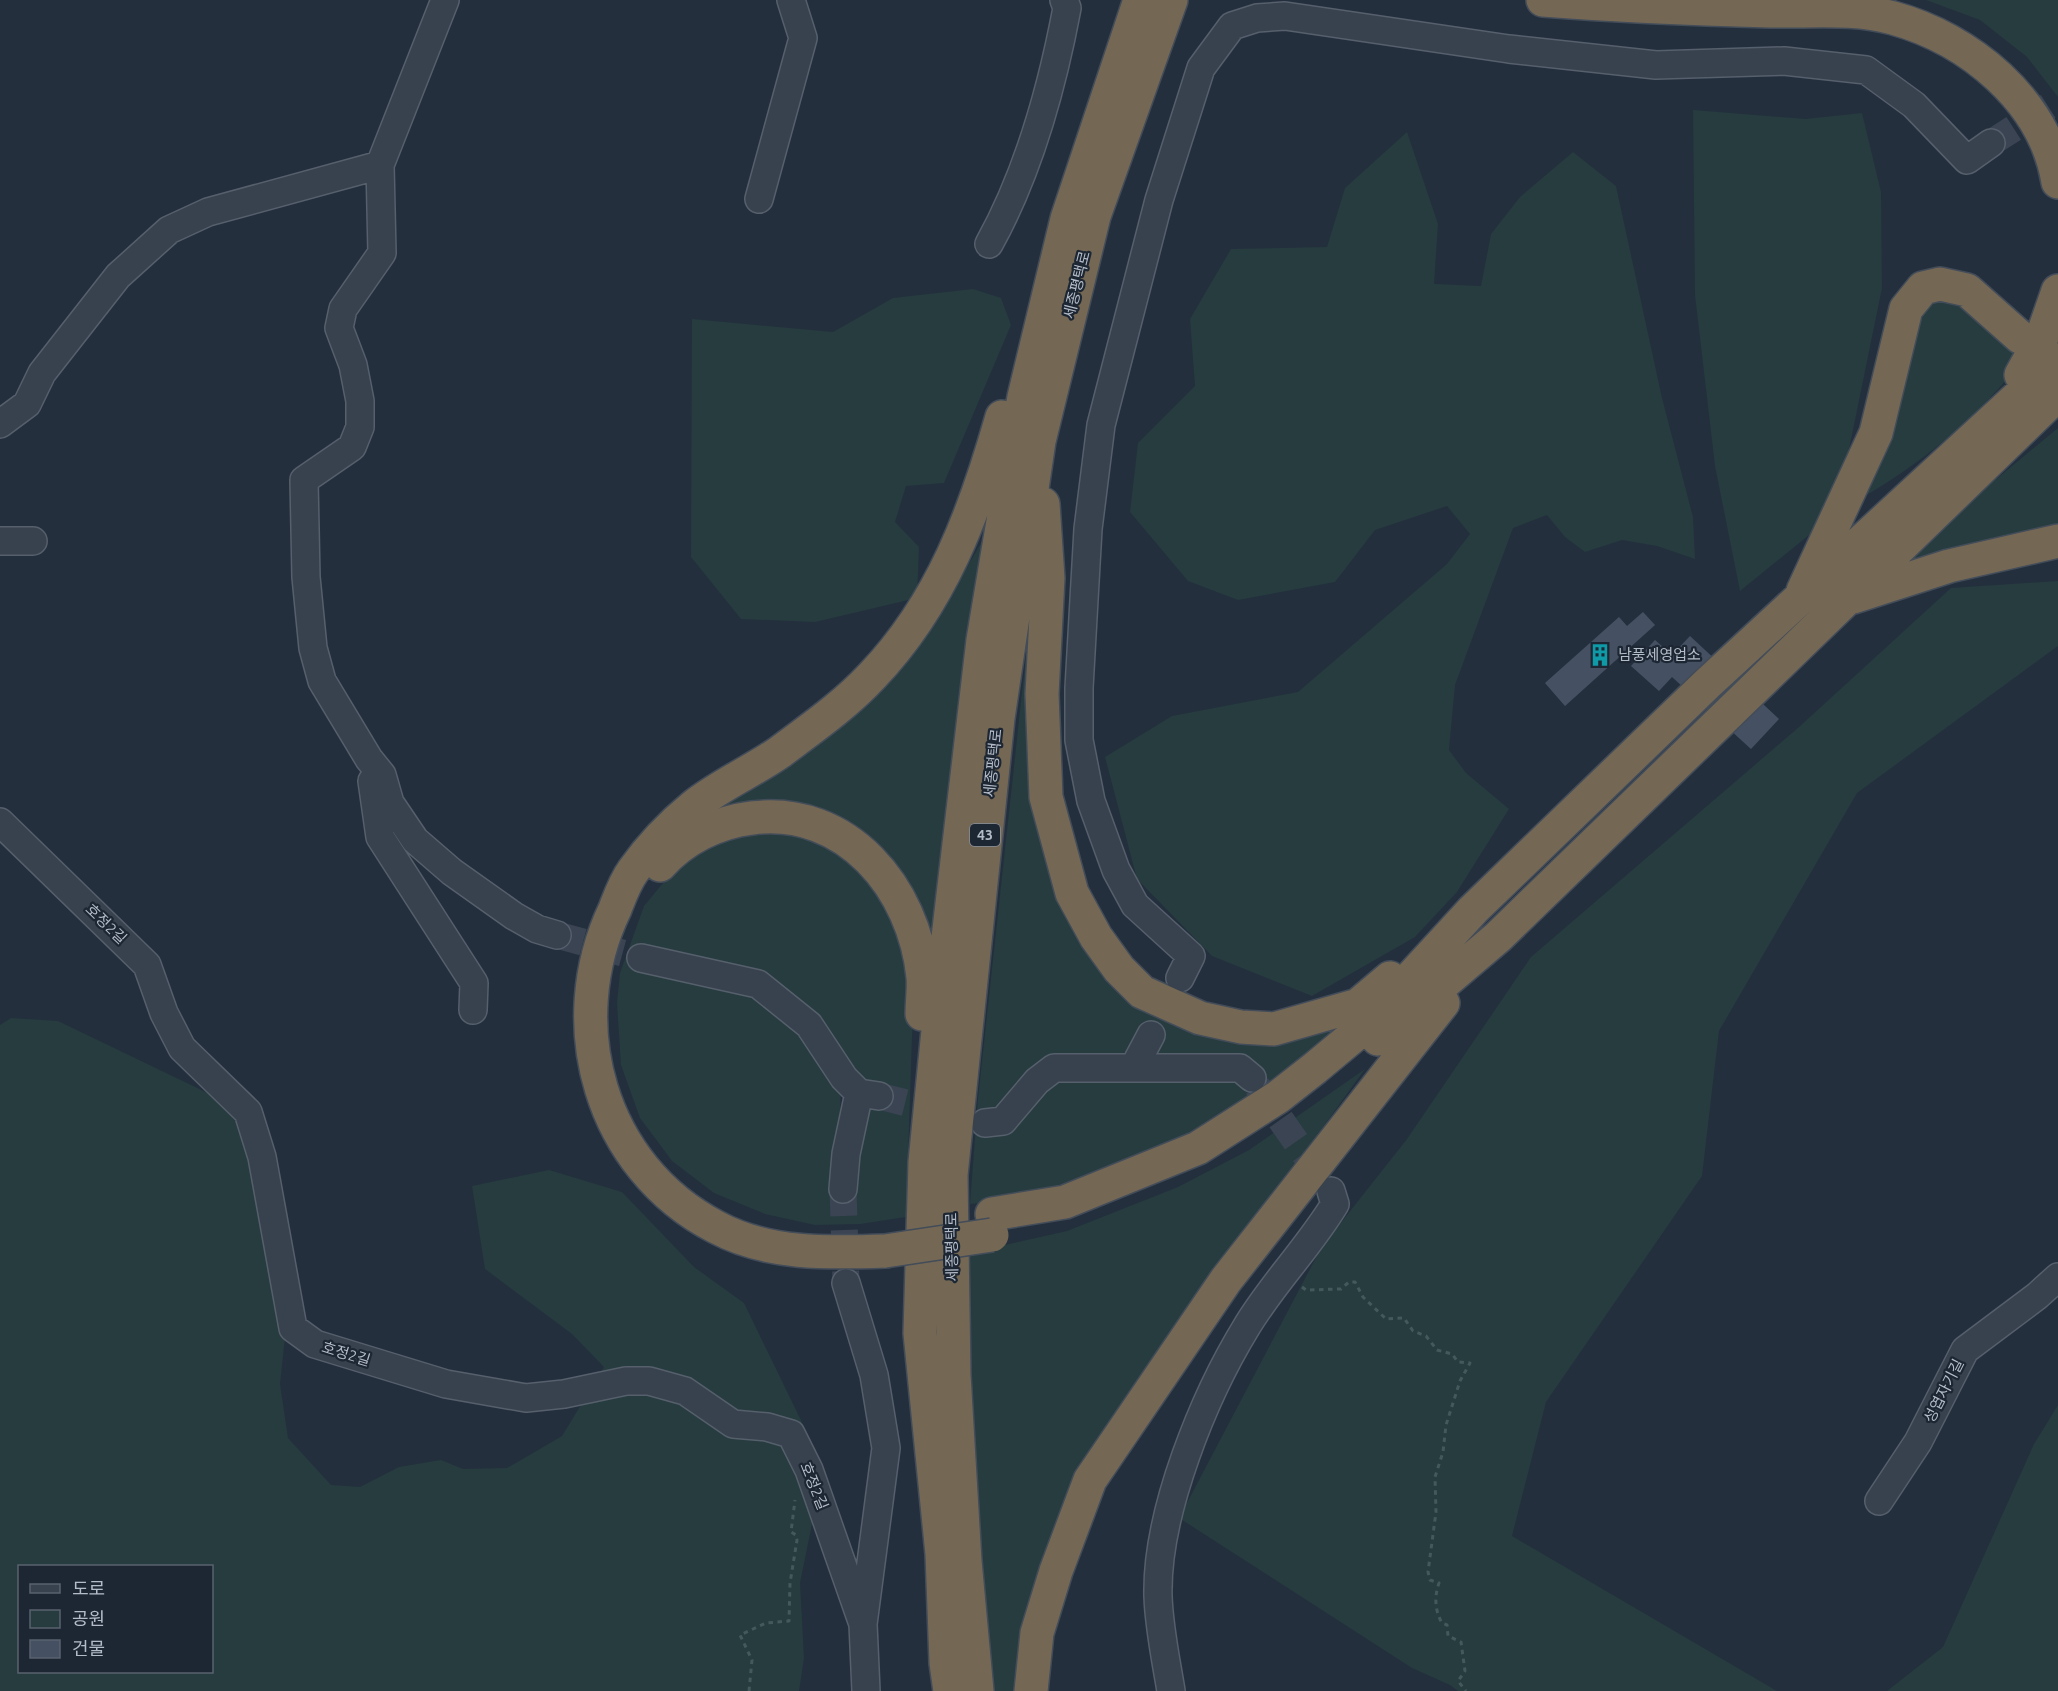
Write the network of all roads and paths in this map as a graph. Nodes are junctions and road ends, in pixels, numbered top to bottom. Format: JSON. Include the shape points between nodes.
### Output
{"nodes":[{"id":1,"x":445,"y":0,"type":"edge"},
{"id":2,"x":791,"y":0,"type":"edge"},
{"id":3,"x":1064,"y":0,"type":"edge"},
{"id":4,"x":1140,"y":0,"type":"edge"},
{"id":5,"x":1171,"y":0,"type":"edge"},
{"id":6,"x":1544,"y":0,"type":"edge"},
{"id":7,"x":1991,"y":143,"type":"tunnel mouth"},
{"id":8,"x":380,"y":165,"type":"junction"},
{"id":9,"x":2058,"y":182,"type":"edge"},
{"id":10,"x":759,"y":199,"type":"dead end"},
{"id":11,"x":1067,"y":219,"type":"junction"},
{"id":12,"x":989,"y":244,"type":"dead end"},
{"id":13,"x":2058,"y":291,"type":"edge"},
{"id":14,"x":2020,"y":337,"type":"dead end"},
{"id":15,"x":2058,"y":360,"type":"edge"},
{"id":16,"x":2053,"y":402,"type":"edge"},
{"id":17,"x":0,"y":424,"type":"edge"},
{"id":18,"x":1985,"y":428,"type":"junction"},
{"id":19,"x":1039,"y":441,"type":"junction"},
{"id":20,"x":0,"y":541,"type":"edge"},
{"id":21,"x":2058,"y":541,"type":"edge"},
{"id":22,"x":33,"y":542,"type":"dead end"},
{"id":23,"x":1846,"y":600,"type":"junction"},
{"id":24,"x":1797,"y":603,"type":"junction"},
{"id":25,"x":369,"y":759,"type":"junction"},
{"id":26,"x":0,"y":822,"type":"edge"},
{"id":27,"x":1473,"y":910,"type":"junction"},
{"id":28,"x":557,"y":935,"type":"tunnel mouth"},
{"id":29,"x":1498,"y":937,"type":"junction"},
{"id":30,"x":641,"y":958,"type":"tunnel mouth"},
{"id":31,"x":1180,"y":978,"type":"dead end"},
{"id":32,"x":472,"y":1010,"type":"dead end"},
{"id":33,"x":1151,"y":1035,"type":"dead end"},
{"id":34,"x":1134,"y":1068,"type":"junction"},
{"id":35,"x":1252,"y":1078,"type":"tunnel mouth"},
{"id":36,"x":985,"y":1123,"type":"dead end"},
{"id":37,"x":925,"y":1162,"type":"junction"},
{"id":38,"x":843,"y":1189,"type":"tunnel mouth"},
{"id":39,"x":1330,"y":1191,"type":"tunnel mouth"},
{"id":40,"x":992,"y":1225,"type":"junction"},
{"id":41,"x":886,"y":1240,"type":"junction"},
{"id":42,"x":1285,"y":1273,"type":"junction"},
{"id":43,"x":2058,"y":1277,"type":"edge"},
{"id":44,"x":846,"y":1283,"type":"tunnel mouth"},
{"id":45,"x":820,"y":1501,"type":"junction"},
{"id":46,"x":1879,"y":1501,"type":"dead end"},
{"id":47,"x":863,"y":1624,"type":"junction"},
{"id":48,"x":749,"y":1691,"type":"edge"},
{"id":49,"x":866,"y":1691,"type":"edge"},
{"id":50,"x":950,"y":1691,"type":"edge"},
{"id":51,"x":977,"y":1691,"type":"edge"},
{"id":52,"x":1031,"y":1691,"type":"edge"},
{"id":53,"x":1171,"y":1691,"type":"edge"},
{"id":54,"x":1466,"y":1691,"type":"edge"}],
"edges":[{"from":1,"to":8,"type":"street"},
{"from":2,"to":10,"type":"street","via":[[803,38]]},
{"from":3,"to":12,"type":"street","via":[[1067,8],[1057,61],[1011,205]]},
{"from":4,"to":11,"type":"highway","name":"세종평택로","number":"43"},
{"from":5,"to":19,"type":"highway","name":"세종평택로","number":"43","via":[[1094,216]]},
{"from":6,"to":9,"type":"highway","via":[[1626,7],[1868,13],[1903,21],[1963,48],[2001,79],[2037,127]]},
{"from":7,"to":31,"type":"street","via":[[1967,160],[1914,105],[1866,70],[1784,61],[1656,65],[1509,49],[1286,16],[1257,18],[1232,26],[1201,68],[1159,200],[1101,425],[1088,529],[1079,688],[1079,740],[1091,801],[1103,836],[1135,905],[1191,956]]},
{"from":8,"to":17,"type":"street","via":[[218,209],[169,230],[118,276],[42,373],[27,404]]},
{"from":8,"to":25,"type":"street","via":[[382,253],[343,309],[339,328],[353,366],[360,427],[352,447],[304,480],[313,648],[322,681]]},
{"from":11,"to":37,"type":"highway","name":"세종평택로","number":"43","via":[[1024,397],[982,640]]},
{"from":11,"to":41,"type":"highway","via":[[1027,333],[982,489],[953,559],[919,618],[873,676],[827,717],[760,766],[696,805],[662,836],[632,873],[604,930],[590,984],[589,1029],[613,1124],[640,1164],[671,1197],[718,1228],[757,1243],[826,1252]]},
{"from":13,"to":18,"type":"highway","via":[[2042,337]]},
{"from":14,"to":24,"type":"highway","via":[[1967,290],[1940,284],[1923,288],[1906,309],[1876,433]]},
{"from":15,"to":18,"type":"highway"},
{"from":16,"to":23,"type":"highway"},
{"from":18,"to":24,"type":"highway"},
{"from":19,"to":27,"type":"highway","via":[[1048,578],[1042,694],[1046,797],[1072,894],[1119,969],[1142,992],[1200,1018],[1274,1029],[1358,1005]]},
{"from":19,"to":51,"type":"highway","name":"세종평택로","number":"43","via":[[998,718],[951,1175],[954,1375]]},
{"from":20,"to":22,"type":"street"},
{"from":21,"to":23,"type":"highway","via":[[1950,566]]},
{"from":23,"to":29,"type":"highway"},
{"from":24,"to":27,"type":"highway","via":[[1707,684]]},
{"from":25,"to":28,"type":"street","via":[[382,775],[390,803],[415,840],[514,916]]},
{"from":25,"to":32,"type":"street","via":[[380,837],[474,983]]},
{"from":26,"to":45,"type":"street","name":"호정2길","via":[[147,964],[164,1013],[182,1048],[248,1112],[262,1157],[293,1328],[315,1344],[446,1384],[526,1398],[626,1381],[649,1381],[685,1391],[733,1424],[790,1434]]},
{"from":27,"to":40,"type":"highway","via":[[1369,1023],[1268,1103],[1198,1148],[1065,1202]]},
{"from":29,"to":40,"type":"highway","via":[[1288,1111],[1228,1151],[1068,1220]]},
{"from":29,"to":52,"type":"highway","via":[[1226,1280],[1090,1480],[1037,1633]]},
{"from":30,"to":38,"type":"street","via":[[758,984],[809,1025],[844,1078],[869,1094],[846,1154]]},
{"from":33,"to":34,"type":"street"},
{"from":34,"to":35,"type":"street","via":[[1240,1068]]},
{"from":34,"to":36,"type":"street","via":[[1054,1068],[1037,1081],[1003,1121]]},
{"from":37,"to":41,"type":"highway","via":[[923,977],[898,897],[880,869],[831,830],[798,818],[771,815],[730,822],[703,832],[674,850],[644,884],[625,916],[606,982],[608,1054],[627,1113],[660,1163],[689,1190],[718,1209],[748,1221],[804,1233]]},
{"from":37,"to":50,"type":"highway","name":"세종평택로","number":"43","via":[[920,1333],[942,1554]]},
{"from":39,"to":42,"type":"street","via":[[1335,1204],[1316,1236]]},
{"from":40,"to":41,"type":"highway","bridge":true},
{"from":42,"to":53,"type":"street","via":[[1247,1326],[1210,1396],[1166,1522],[1158,1597]]},
{"from":42,"to":54,"type":"path","via":[[1306,1290],[1341,1289],[1355,1282],[1363,1297],[1388,1321],[1404,1318],[1437,1350],[1452,1354],[1458,1362],[1470,1363],[1460,1381],[1435,1477],[1436,1512],[1428,1572],[1430,1580],[1439,1583],[1435,1593],[1437,1614],[1448,1625],[1448,1636],[1461,1642],[1465,1671],[1458,1681]]},
{"from":43,"to":46,"type":"street","name":"성엽자기길","via":[[1965,1350],[1918,1442]]},
{"from":44,"to":47,"type":"street","via":[[874,1375],[885,1448]]},
{"from":45,"to":47,"type":"street","name":"호정2길"},
{"from":45,"to":48,"type":"path","via":[[795,1497],[791,1532],[797,1540],[789,1621],[756,1626],[740,1635],[752,1659]]},
{"from":47,"to":49,"type":"street"}]}
